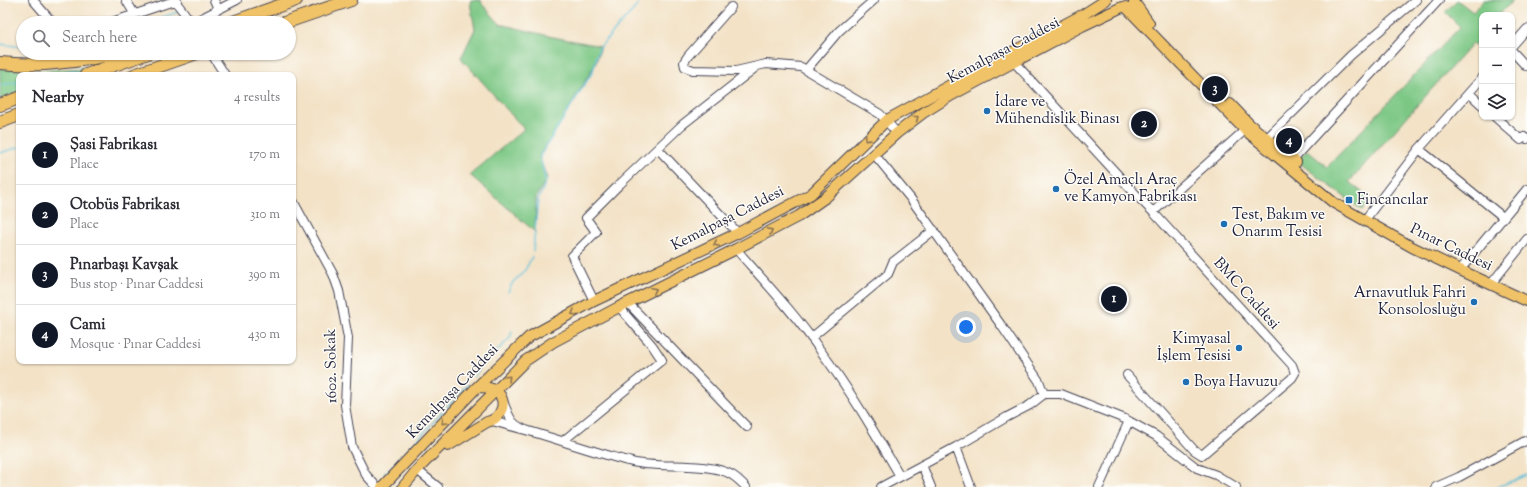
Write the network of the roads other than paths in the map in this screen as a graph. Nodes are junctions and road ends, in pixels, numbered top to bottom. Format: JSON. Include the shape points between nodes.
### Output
{"nodes":[{"id":1,"x":34,"y":0,"type":"edge"},
{"id":2,"x":126,"y":0,"type":"edge"},
{"id":3,"x":214,"y":0,"type":"edge"},
{"id":4,"x":237,"y":0,"type":"edge"},
{"id":5,"x":296,"y":0,"type":"edge"},
{"id":6,"x":351,"y":0,"type":"edge"},
{"id":7,"x":874,"y":0,"type":"edge"},
{"id":8,"x":1106,"y":0,"type":"edge"},
{"id":9,"x":1416,"y":0,"type":"edge"},
{"id":10,"x":1439,"y":0,"type":"edge"},
{"id":11,"x":176,"y":1,"type":"edge"},
{"id":12,"x":1129,"y":2,"type":"edge"},
{"id":13,"x":730,"y":7,"type":"dead end"},
{"id":14,"x":218,"y":10,"type":"junction"},
{"id":15,"x":136,"y":15,"type":"junction"},
{"id":16,"x":47,"y":16,"type":"edge"},
{"id":17,"x":133,"y":16,"type":"edge"},
{"id":18,"x":187,"y":16,"type":"edge"},
{"id":19,"x":206,"y":16,"type":"edge"},
{"id":20,"x":250,"y":16,"type":"edge"},
{"id":21,"x":296,"y":19,"type":"edge"},
{"id":22,"x":1527,"y":29,"type":"edge"},
{"id":23,"x":1515,"y":43,"type":"edge"},
{"id":24,"x":1515,"y":54,"type":"edge"},
{"id":25,"x":88,"y":60,"type":"edge"},
{"id":26,"x":128,"y":60,"type":"edge"},
{"id":27,"x":176,"y":60,"type":"edge"},
{"id":28,"x":215,"y":60,"type":"edge"},
{"id":29,"x":1014,"y":62,"type":"junction"},
{"id":30,"x":0,"y":63,"type":"edge"},
{"id":31,"x":756,"y":66,"type":"junction"},
{"id":32,"x":1526,"y":66,"type":"dead end"},
{"id":33,"x":806,"y":70,"type":"junction"},
{"id":34,"x":94,"y":72,"type":"edge"},
{"id":35,"x":142,"y":72,"type":"edge"},
{"id":36,"x":222,"y":72,"type":"edge"},
{"id":37,"x":1479,"y":81,"type":"edge"},
{"id":38,"x":1469,"y":93,"type":"junction"},
{"id":39,"x":16,"y":99,"type":"edge"},
{"id":40,"x":1479,"y":102,"type":"edge"},
{"id":41,"x":0,"y":105,"type":"edge"},
{"id":42,"x":16,"y":116,"type":"edge"},
{"id":43,"x":887,"y":120,"type":"junction"},
{"id":44,"x":1498,"y":120,"type":"edge"},
{"id":45,"x":0,"y":122,"type":"edge"},
{"id":46,"x":1245,"y":130,"type":"junction"},
{"id":47,"x":897,"y":133,"type":"junction"},
{"id":48,"x":1267,"y":138,"type":"junction"},
{"id":49,"x":1527,"y":139,"type":"edge"},
{"id":50,"x":658,"y":149,"type":"junction"},
{"id":51,"x":1419,"y":149,"type":"junction"},
{"id":52,"x":874,"y":154,"type":"junction"},
{"id":53,"x":1292,"y":160,"type":"junction"},
{"id":54,"x":1526,"y":193,"type":"edge"},
{"id":55,"x":296,"y":206,"type":"edge"},
{"id":56,"x":1153,"y":212,"type":"junction"},
{"id":57,"x":1503,"y":217,"type":"junction"},
{"id":58,"x":1364,"y":221,"type":"junction"},
{"id":59,"x":934,"y":230,"type":"junction"},
{"id":60,"x":738,"y":234,"type":"junction"},
{"id":61,"x":1527,"y":239,"type":"edge"},
{"id":62,"x":736,"y":249,"type":"junction"},
{"id":63,"x":1460,"y":270,"type":"junction"},
{"id":64,"x":1491,"y":284,"type":"junction"},
{"id":65,"x":594,"y":301,"type":"junction"},
{"id":66,"x":1527,"y":301,"type":"edge"},
{"id":67,"x":624,"y":305,"type":"junction"},
{"id":68,"x":811,"y":338,"type":"junction"},
{"id":69,"x":1127,"y":375,"type":"dead end"},
{"id":70,"x":474,"y":390,"type":"junction"},
{"id":71,"x":496,"y":390,"type":"junction"},
{"id":72,"x":1044,"y":394,"type":"junction"},
{"id":73,"x":502,"y":400,"type":"junction"},
{"id":74,"x":471,"y":416,"type":"junction"},
{"id":75,"x":1129,"y":421,"type":"junction"},
{"id":76,"x":490,"y":422,"type":"junction"},
{"id":77,"x":747,"y":427,"type":"dead end"},
{"id":78,"x":529,"y":431,"type":"junction"},
{"id":79,"x":1527,"y":440,"type":"edge"},
{"id":80,"x":563,"y":441,"type":"junction"},
{"id":81,"x":956,"y":447,"type":"junction"},
{"id":82,"x":433,"y":455,"type":"junction"},
{"id":83,"x":922,"y":465,"type":"junction"},
{"id":84,"x":418,"y":470,"type":"junction"},
{"id":85,"x":900,"y":476,"type":"junction"},
{"id":86,"x":377,"y":487,"type":"edge"},
{"id":87,"x":382,"y":487,"type":"edge"},
{"id":88,"x":403,"y":487,"type":"edge"},
{"id":89,"x":438,"y":487,"type":"edge"},
{"id":90,"x":746,"y":487,"type":"edge"},
{"id":91,"x":881,"y":487,"type":"edge"},
{"id":92,"x":931,"y":487,"type":"edge"},
{"id":93,"x":971,"y":487,"type":"edge"},
{"id":94,"x":1099,"y":487,"type":"edge"},
{"id":95,"x":1236,"y":487,"type":"edge"},
{"id":96,"x":1436,"y":487,"type":"edge"}],
"edges":[{"from":1,"to":16,"type":"street"},
{"from":2,"to":15,"type":"street"},
{"from":3,"to":14,"type":"street"},
{"from":4,"to":14,"type":"street"},
{"from":5,"to":20,"type":"highway"},
{"from":6,"to":21,"type":"highway"},
{"from":7,"to":33,"type":"street","via":[[839,30]]},
{"from":8,"to":43,"type":"main road","name":"Kemalpaşa Caddesi"},
{"from":9,"to":48,"type":"street","via":[[1351,55]]},
{"from":10,"to":53,"type":"street"},
{"from":11,"to":15,"type":"street"},
{"from":11,"to":18,"type":"street"},
{"from":12,"to":29,"type":"main road","name":"Kemalpaşa Caddesi"},
{"from":12,"to":46,"type":"main road","name":"Pınar Caddesi"},
{"from":12,"to":48,"type":"main road","name":"Pınar Caddesi","via":[[1249,124]]},
{"from":13,"to":31,"type":"street","via":[[688,56],[684,62],[685,67],[693,70],[736,71]]},
{"from":14,"to":19,"type":"street"},
{"from":15,"to":17,"type":"street"},
{"from":22,"to":23,"type":"street"},
{"from":24,"to":32,"type":"street"},
{"from":25,"to":30,"type":"highway","via":[[22,65]]},
{"from":26,"to":34,"type":"highway"},
{"from":27,"to":35,"type":"highway"},
{"from":28,"to":36,"type":"street"},
{"from":47,"to":29,"type":"main road","name":"Kemalpaşa Caddesi","one_way":true,"via":[[940,102]]},
{"from":29,"to":56,"type":"street","name":"BMC Caddesi"},
{"from":31,"to":33,"type":"street","via":[[766,64],[801,67]]},
{"from":31,"to":50,"type":"street","via":[[682,125]]},
{"from":33,"to":43,"type":"street"},
{"from":37,"to":38,"type":"street"},
{"from":38,"to":40,"type":"street"},
{"from":38,"to":51,"type":"street"},
{"from":39,"to":41,"type":"highway"},
{"from":42,"to":45,"type":"highway"},
{"from":43,"to":47,"type":"street"},
{"from":43,"to":60,"type":"main road","name":"Kemalpaşa Caddesi","one_way":true,"via":[[811,194]]},
{"from":44,"to":49,"type":"street","via":[[1520,140],[1524,137]]},
{"from":46,"to":56,"type":"street"},
{"from":46,"to":58,"type":"main road","name":"Pınar Caddesi","via":[[1334,203]]},
{"from":47,"to":52,"type":"main road","name":"Kemalpaşa Caddesi"},
{"from":48,"to":53,"type":"main road","name":"Pınar Caddesi"},
{"from":50,"to":60,"type":"street"},
{"from":50,"to":65,"type":"street","via":[[586,218],[596,232],[572,256]]},
{"from":51,"to":57,"type":"street"},
{"from":51,"to":58,"type":"street"},
{"from":52,"to":59,"type":"street"},
{"from":62,"to":52,"type":"main road","name":"Kemalpaşa Caddesi","one_way":true,"via":[[799,216],[826,197]]},
{"from":53,"to":58,"type":"main road","name":"Pınar Caddesi"},
{"from":54,"to":57,"type":"street"},
{"from":55,"to":86,"type":"street","name":"1602. Sokak","via":[[333,274],[339,291],[348,338],[345,405],[352,447],[366,475]]},
{"from":56,"to":69,"type":"street","name":"BMC Caddesi","via":[[1292,365],[1295,373],[1202,455],[1194,450]]},
{"from":57,"to":63,"type":"street"},
{"from":58,"to":63,"type":"main road","name":"Pınar Caddesi"},
{"from":59,"to":68,"type":"street","via":[[893,262],[888,274]]},
{"from":59,"to":72,"type":"street","via":[[1005,330],[1039,381]]},
{"from":60,"to":65,"type":"main road","name":"Kemalpaşa Caddesi","one_way":true},
{"from":61,"to":64,"type":"street"},
{"from":67,"to":62,"type":"main road","name":"Kemalpaşa Caddesi","one_way":true},
{"from":62,"to":68,"type":"street"},
{"from":63,"to":64,"type":"main road","name":"Pınar Caddesi"},
{"from":64,"to":66,"type":"main road","name":"Pınar Caddesi"},
{"from":65,"to":70,"type":"main road","name":"Kemalpaşa Caddesi","one_way":true,"via":[[529,337]]},
{"from":71,"to":67,"type":"main road","name":"Kemalpaşa Caddesi","one_way":true,"via":[[525,361],[553,342]]},
{"from":67,"to":77,"type":"street"},
{"from":67,"to":80,"type":"street","via":[[662,360]]},
{"from":68,"to":85,"type":"street","via":[[871,427]]},
{"from":70,"to":71,"type":"main road"},
{"from":70,"to":74,"type":"main road","via":[[467,405]]},
{"from":70,"to":87,"type":"main road","name":"Kemalpaşa Caddesi","one_way":true},
{"from":71,"to":73,"type":"main road"},
{"from":71,"to":74,"type":"main road","name":"Kemalpaşa Caddesi"},
{"from":72,"to":75,"type":"street","via":[[1061,394]]},
{"from":72,"to":81,"type":"street","via":[[1030,405]]},
{"from":73,"to":76,"type":"main road","via":[[501,412]]},
{"from":73,"to":78,"type":"street","via":[[512,422]]},
{"from":74,"to":76,"type":"main road","via":[[476,420]]},
{"from":74,"to":82,"type":"main road","name":"Kemalpaşa Caddesi"},
{"from":75,"to":94,"type":"street"},
{"from":75,"to":95,"type":"street","via":[[1156,436],[1197,468],[1216,475]]},
{"from":76,"to":78,"type":"street"},
{"from":76,"to":82,"type":"main road"},
{"from":78,"to":80,"type":"street"},
{"from":79,"to":96,"type":"street"},
{"from":80,"to":90,"type":"street","via":[[634,463],[716,469],[731,474]]},
{"from":81,"to":83,"type":"street"},
{"from":81,"to":93,"type":"street"},
{"from":82,"to":84,"type":"main road","name":"Kemalpaşa Caddesi"},
{"from":83,"to":85,"type":"street"},
{"from":83,"to":92,"type":"street"},
{"from":84,"to":88,"type":"main road","name":"Kemalpaşa Caddesi"},
{"from":84,"to":89,"type":"street"},
{"from":85,"to":91,"type":"street"}]}
